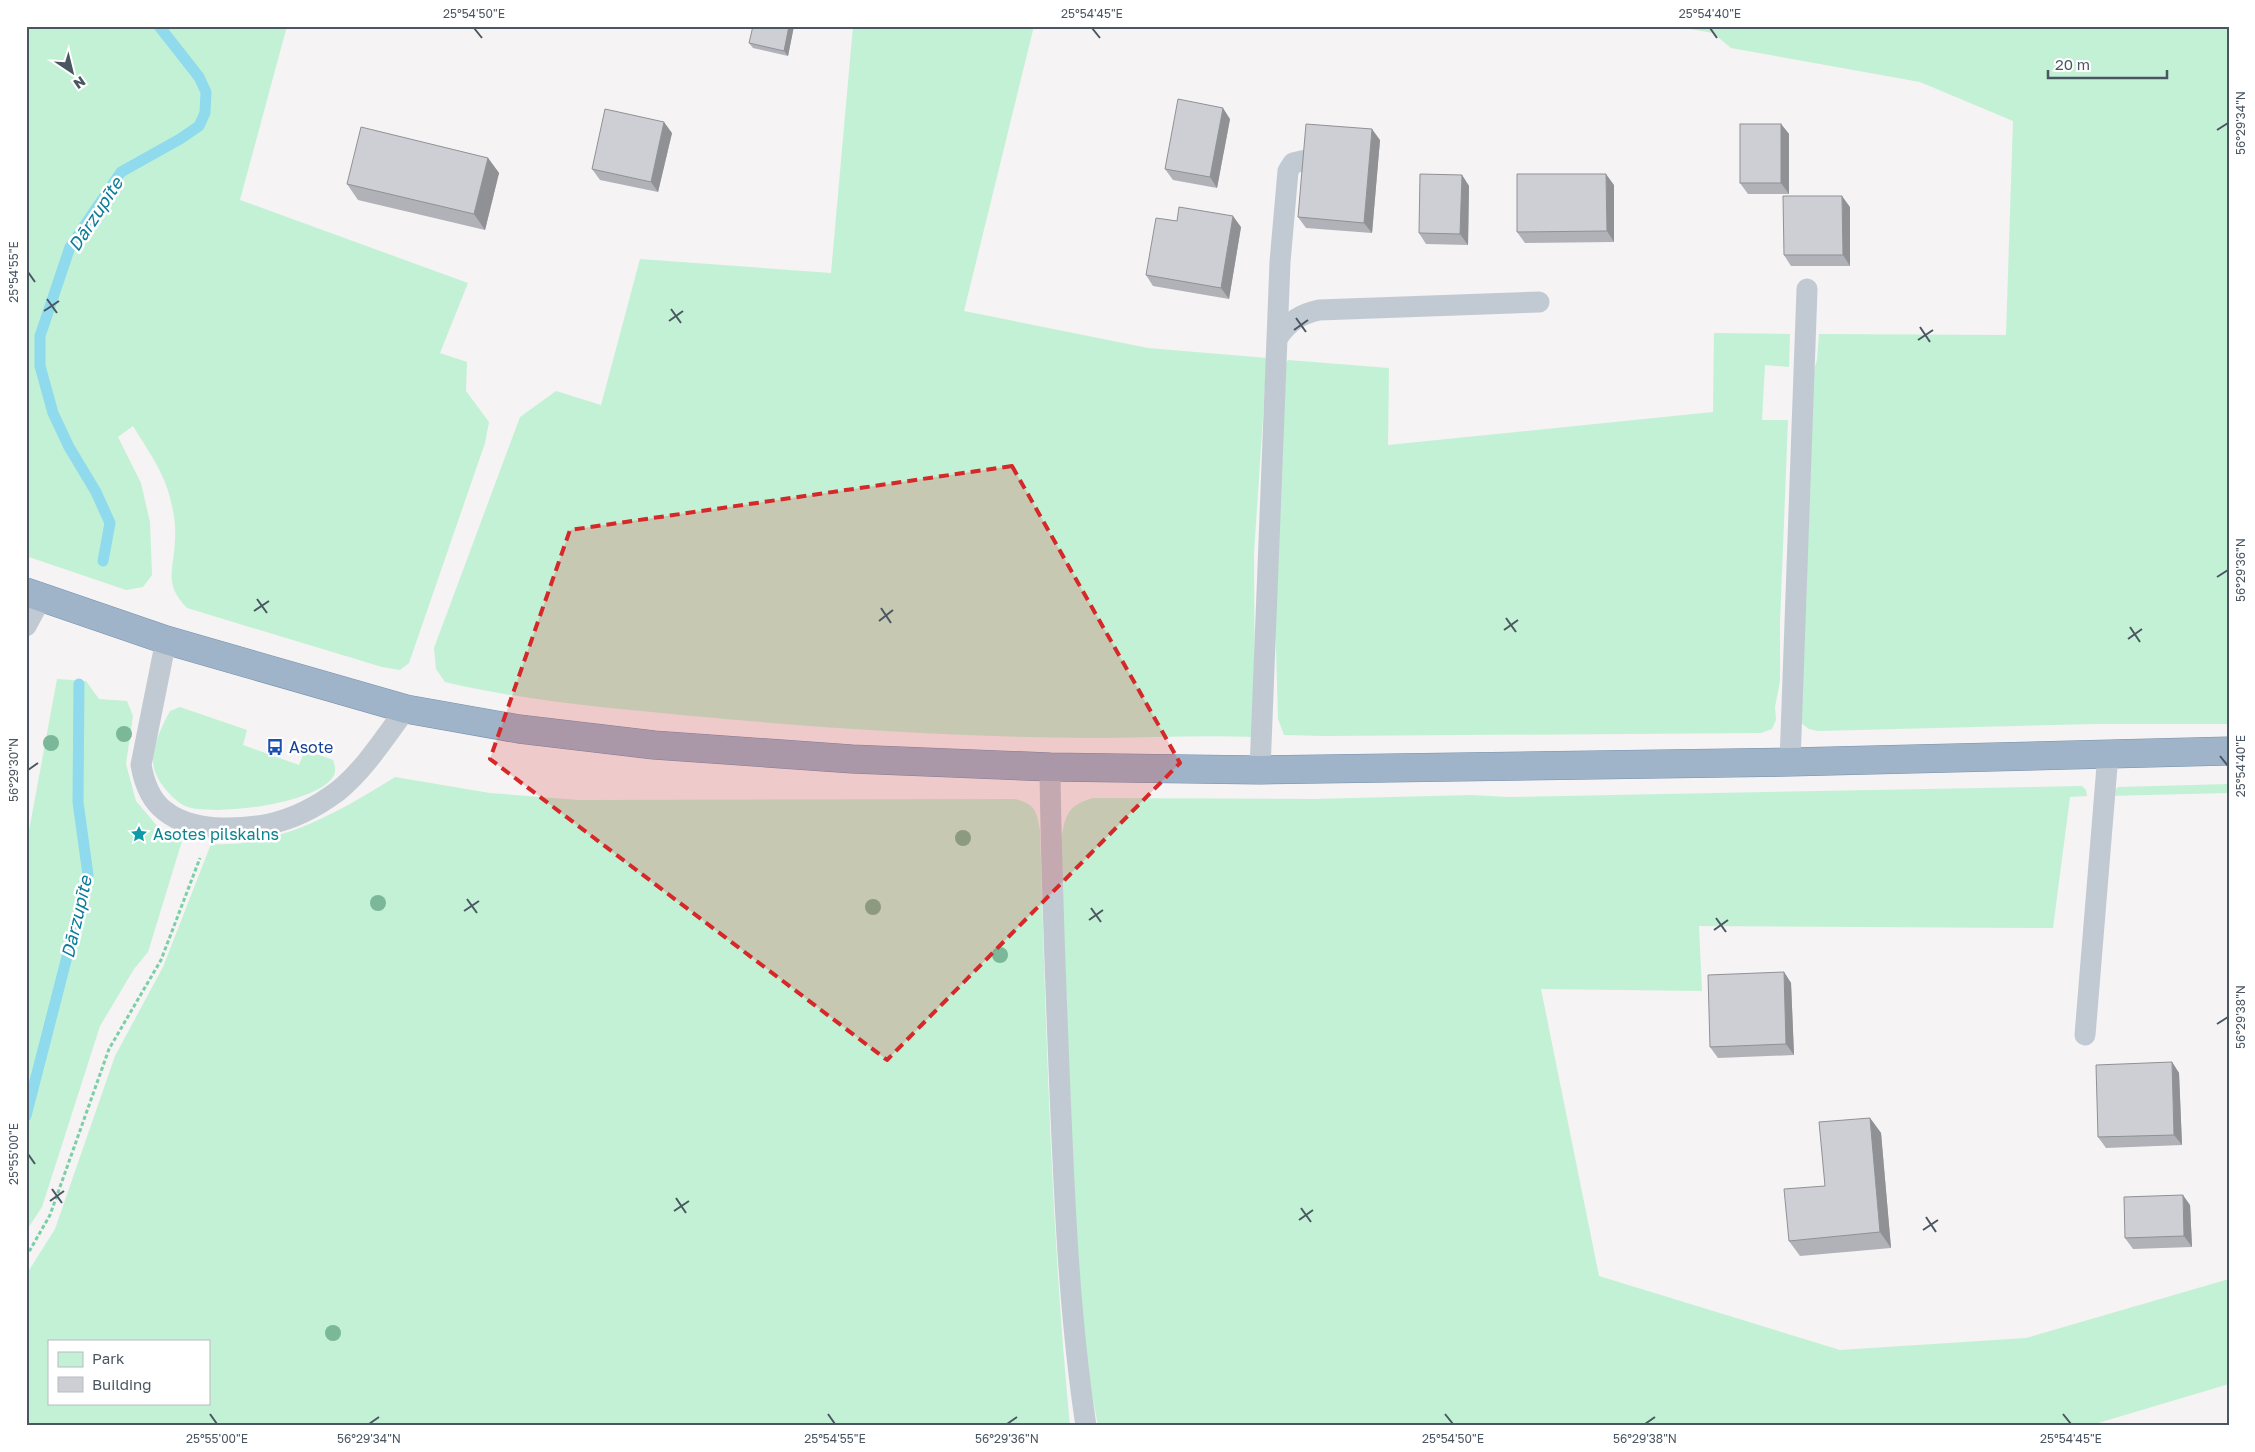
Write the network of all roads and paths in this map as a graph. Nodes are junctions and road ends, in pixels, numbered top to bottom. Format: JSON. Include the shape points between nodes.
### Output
{"nodes":[{"id":1,"x":1306,"y":160,"type":"edge"},
{"id":2,"x":1806,"y":289,"type":"dead end"},
{"id":3,"x":1538,"y":302,"type":"dead end"},
{"id":4,"x":1278,"y":337,"type":"junction"},
{"id":5,"x":34,"y":595,"type":"edge"},
{"id":6,"x":26,"y":626,"type":"edge"},
{"id":7,"x":166,"y":640,"type":"junction"},
{"id":8,"x":406,"y":709,"type":"junction"},
{"id":9,"x":2229,"y":751,"type":"edge"},
{"id":10,"x":2108,"y":754,"type":"junction"},
{"id":11,"x":1790,"y":762,"type":"junction"},
{"id":12,"x":1050,"y":767,"type":"junction"},
{"id":13,"x":1260,"y":770,"type":"junction"},
{"id":14,"x":211,"y":826,"type":"junction"},
{"id":15,"x":2085,"y":1035,"type":"dead end"},
{"id":16,"x":26,"y":1257,"type":"edge"},
{"id":17,"x":1086,"y":1426,"type":"edge"}],
"edges":[{"from":1,"to":4,"type":"lane","via":[[1294,163],[1288,171],[1280,262]]},
{"from":2,"to":11,"type":"lane"},
{"from":3,"to":4,"type":"lane","via":[[1319,310],[1293,320]]},
{"from":4,"to":13,"type":"lane"},
{"from":5,"to":6,"type":"lane"},
{"from":5,"to":7,"type":"highway"},
{"from":7,"to":8,"type":"highway"},
{"from":7,"to":14,"type":"lane","via":[[141,765],[144,780],[165,811],[187,822]]},
{"from":8,"to":12,"type":"highway","via":[[519,729],[654,745],[852,759]]},
{"from":8,"to":14,"type":"lane","via":[[356,774],[319,804],[270,824],[241,828]]},
{"from":9,"to":10,"type":"highway"},
{"from":10,"to":11,"type":"highway"},
{"from":10,"to":15,"type":"lane"},
{"from":11,"to":13,"type":"highway"},
{"from":12,"to":13,"type":"highway"},
{"from":12,"to":17,"type":"lane","via":[[1050,844],[1065,1223]]},
{"from":14,"to":16,"type":"path","via":[[161,960],[109,1049],[50,1215]]}]}
